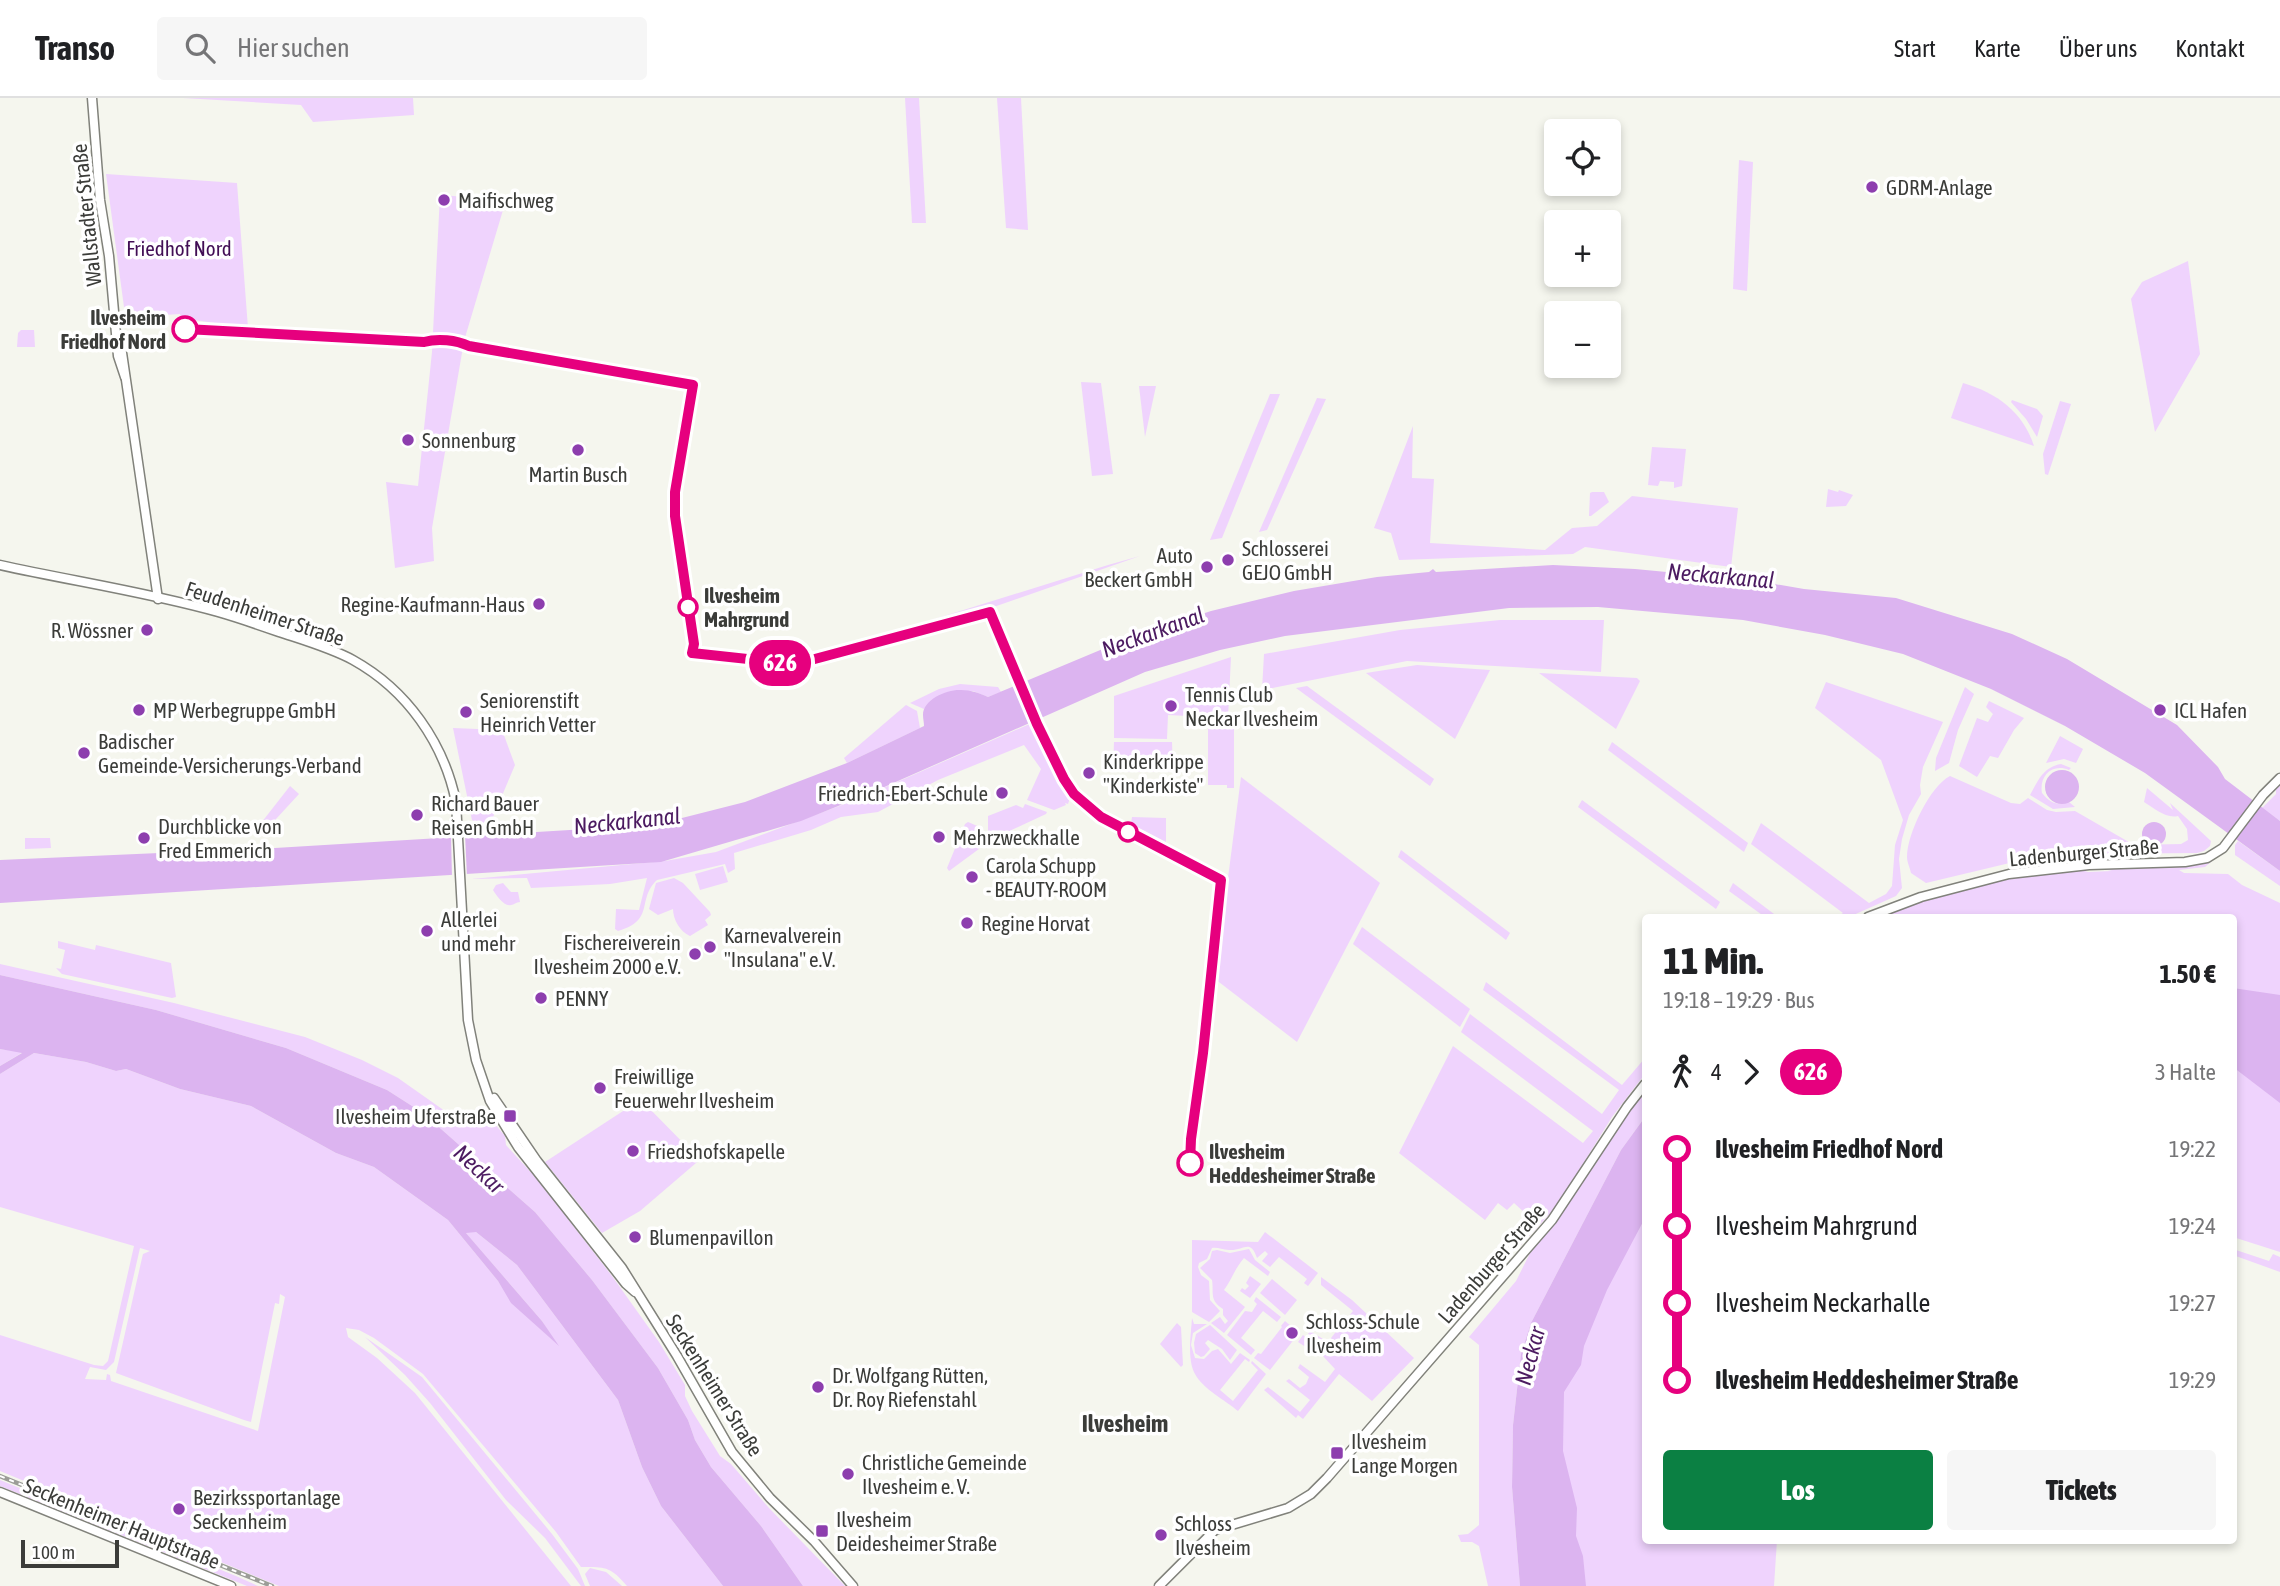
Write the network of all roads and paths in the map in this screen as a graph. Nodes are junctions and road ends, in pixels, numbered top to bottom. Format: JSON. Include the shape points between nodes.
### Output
{"nodes":[{"id":1,"x":92,"y":98,"type":"edge"},
{"id":2,"x":0,"y":565,"type":"edge"},
{"id":3,"x":158,"y":599,"type":"junction"},
{"id":4,"x":2280,"y":778,"type":"edge"},
{"id":5,"x":457,"y":832,"type":"joint"},
{"id":6,"x":1876,"y":914,"type":"edge"},
{"id":7,"x":1642,"y":1088,"type":"edge"},
{"id":8,"x":0,"y":1492,"type":"edge"},
{"id":9,"x":231,"y":1586,"type":"edge"},
{"id":10,"x":853,"y":1586,"type":"edge"},
{"id":11,"x":1158,"y":1586,"type":"edge"}],
"edges":[{"from":1,"to":3,"type":"main road","name":"Wallstadter Straße","via":[[100,200]]},
{"from":2,"to":3,"type":"main road","name":"Feudenheimer Straße"},
{"from":3,"to":5,"type":"main road","name":"Feudenheimer Straße","via":[[218,612],[309,642],[352,659],[384,681],[434,741],[451,781]]},
{"from":4,"to":6,"type":"main road","name":"Ladenburger Straße","via":[[2221,849],[2197,861],[2009,874]]},
{"from":5,"to":10,"type":"main road","name":"Seckenheimer Straße","via":[[468,1020],[476,1060],[495,1111],[518,1147],[635,1292],[732,1452]]},
{"from":7,"to":11,"type":"main road","name":"Ladenburger Straße","via":[[1557,1214],[1327,1478],[1288,1508],[1208,1535]]},
{"from":8,"to":9,"type":"main road","name":"Seckenheimer Hauptstraße"}]}
